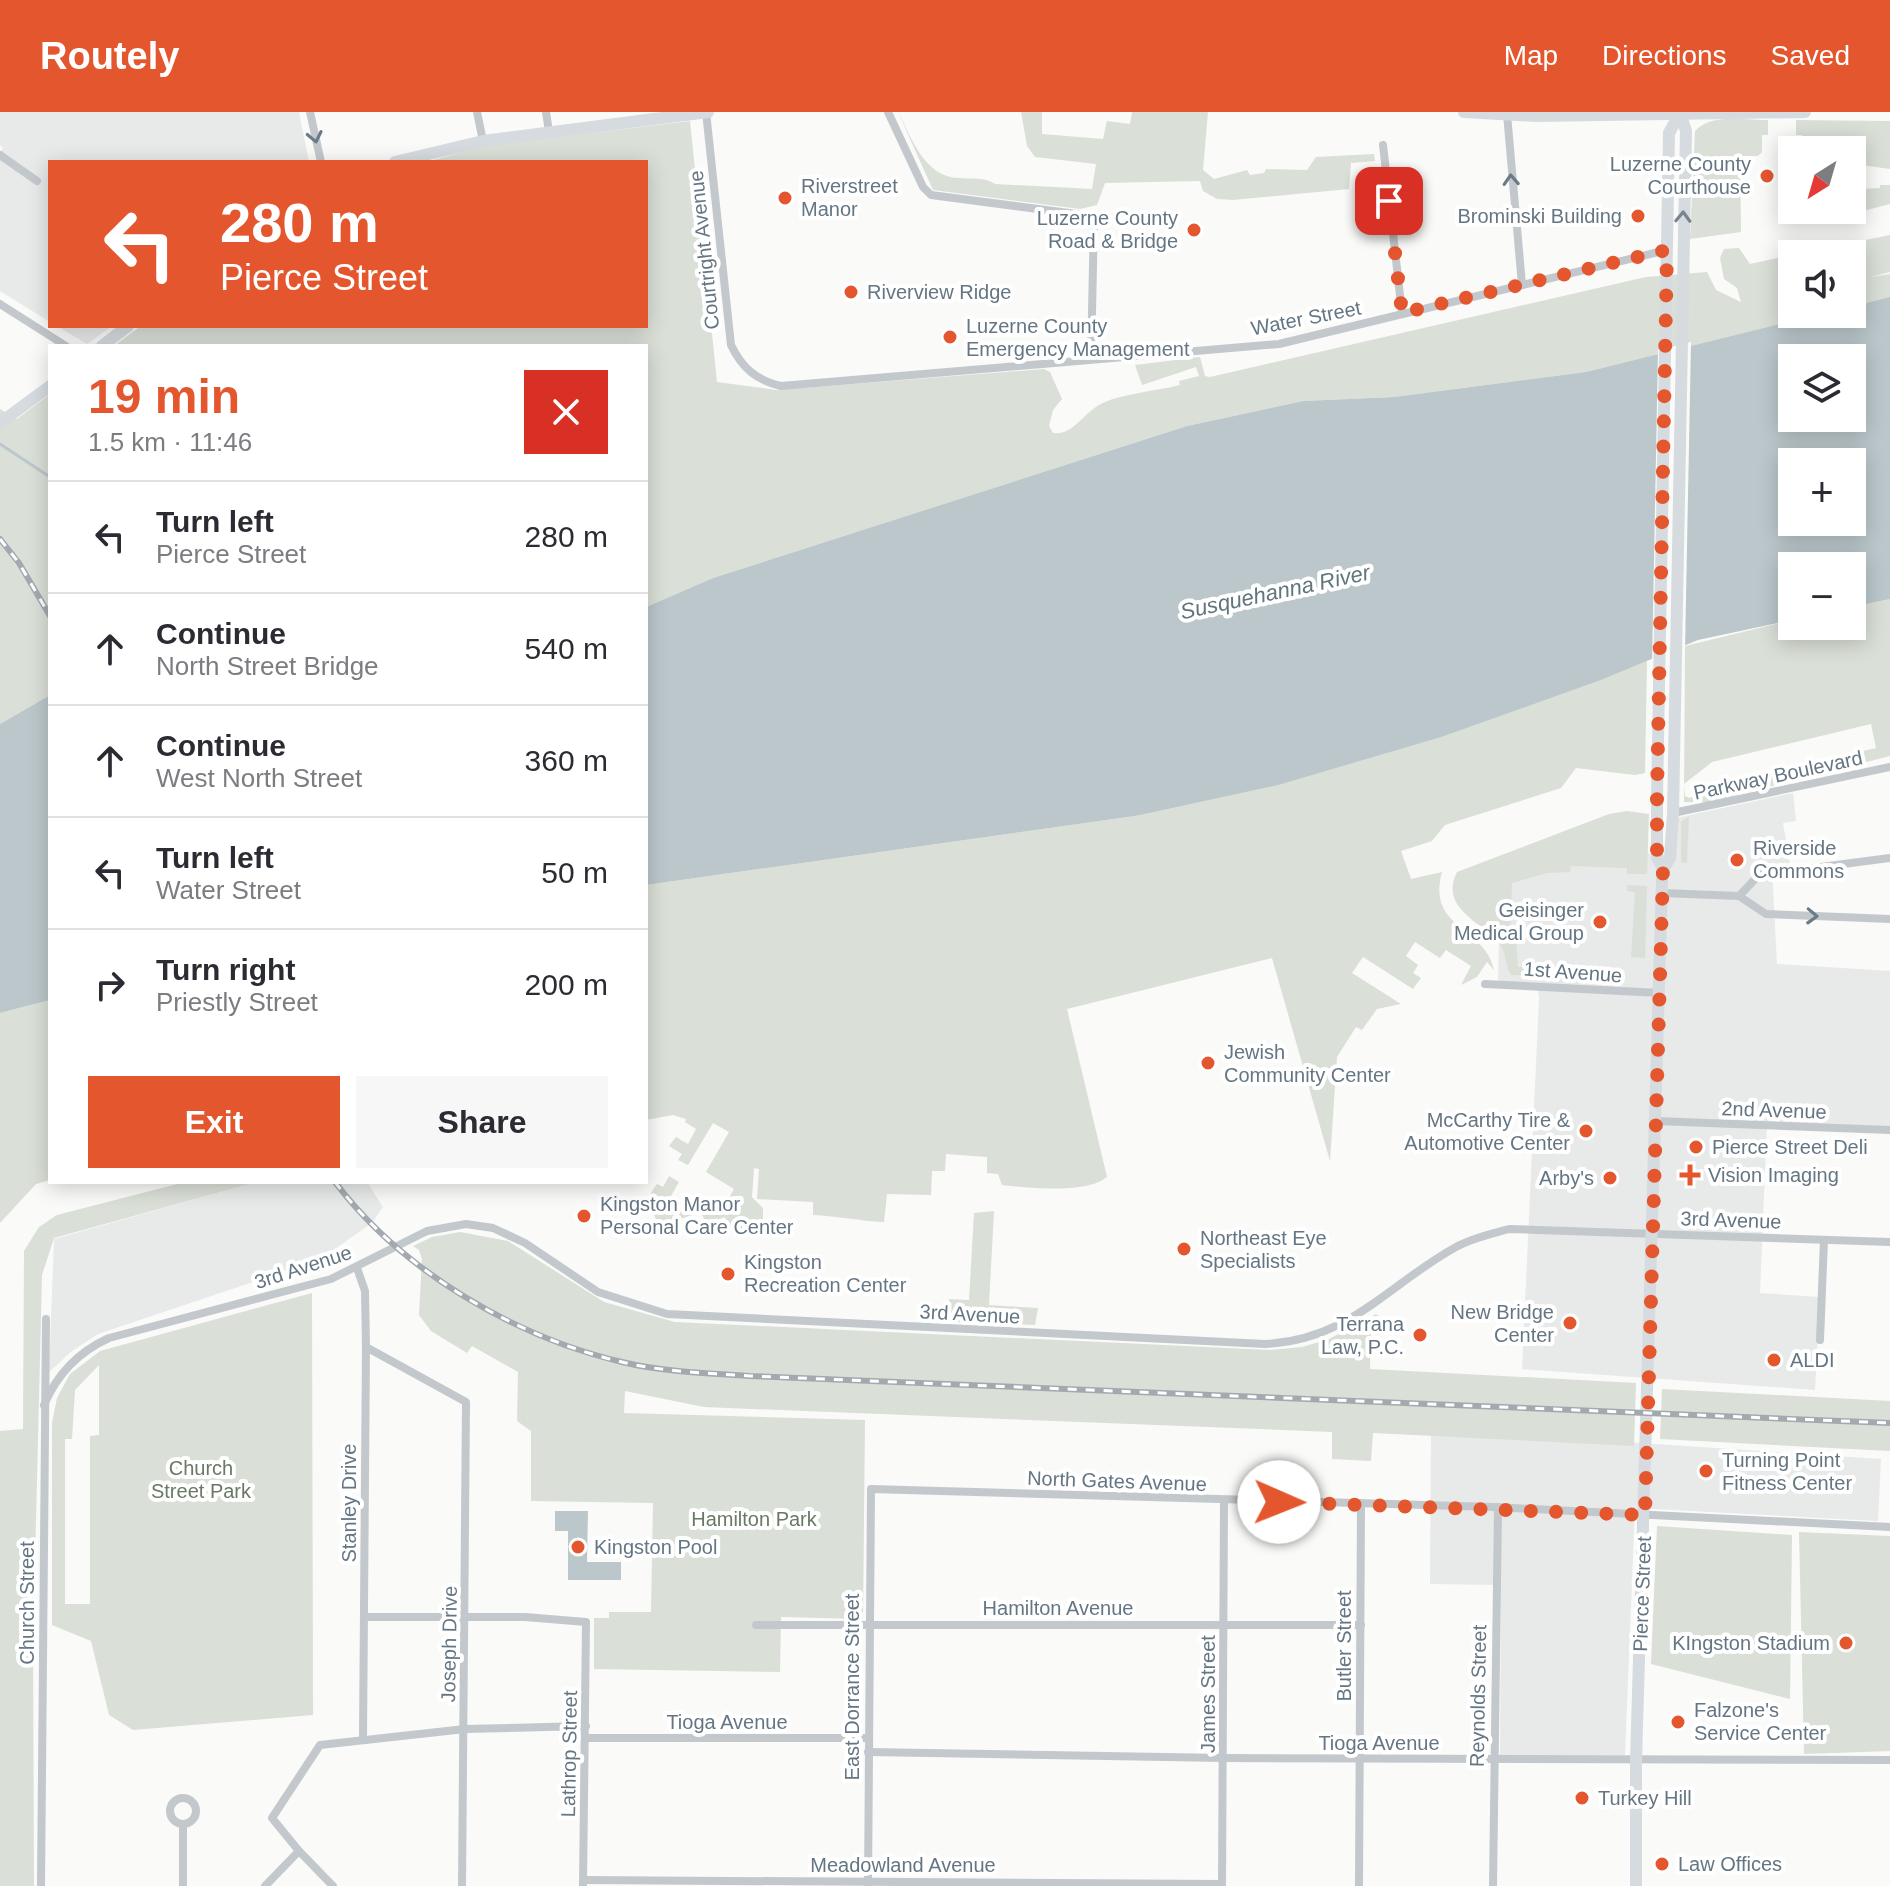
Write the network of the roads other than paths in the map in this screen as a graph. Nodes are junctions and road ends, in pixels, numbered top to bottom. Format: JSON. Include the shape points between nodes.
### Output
{"nodes":[{"id":1,"x":310,"y":112,"type":"edge"},
{"id":2,"x":477,"y":112,"type":"edge"},
{"id":3,"x":546,"y":112,"type":"edge"},
{"id":4,"x":707,"y":112,"type":"edge"},
{"id":5,"x":888,"y":112,"type":"edge"},
{"id":6,"x":1464,"y":112,"type":"edge"},
{"id":7,"x":1680,"y":112,"type":"edge"},
{"id":8,"x":1805,"y":112,"type":"edge"},
{"id":9,"x":1507,"y":114,"type":"junction"},
{"id":10,"x":627,"y":116,"type":"edge"},
{"id":11,"x":549,"y":132,"type":"junction"},
{"id":12,"x":483,"y":141,"type":"junction"},
{"id":13,"x":1383,"y":145,"type":"dead end"},
{"id":14,"x":0,"y":155,"type":"edge"},
{"id":15,"x":321,"y":160,"type":"edge"},
{"id":16,"x":403,"y":160,"type":"edge"},
{"id":17,"x":37,"y":181,"type":"dead end"},
{"id":18,"x":1667,"y":250,"type":"junction"},
{"id":19,"x":1522,"y":285,"type":"junction"},
{"id":20,"x":0,"y":304,"type":"edge"},
{"id":21,"x":1402,"y":313,"type":"junction"},
{"id":22,"x":1674,"y":323,"type":"junction"},
{"id":23,"x":125,"y":328,"type":"edge"},
{"id":24,"x":63,"y":344,"type":"edge"},
{"id":25,"x":105,"y":344,"type":"edge"},
{"id":26,"x":1091,"y":358,"type":"junction"},
{"id":27,"x":755,"y":377,"type":"joint"},
{"id":28,"x":48,"y":387,"type":"edge"},
{"id":29,"x":3,"y":421,"type":"edge"},
{"id":30,"x":1890,"y":767,"type":"edge"},
{"id":31,"x":1673,"y":813,"type":"junction"},
{"id":32,"x":1890,"y":858,"type":"edge"},
{"id":33,"x":1663,"y":869,"type":"junction"},
{"id":34,"x":1662,"y":893,"type":"junction"},
{"id":35,"x":1739,"y":896,"type":"junction"},
{"id":36,"x":1890,"y":919,"type":"edge"},
{"id":37,"x":1485,"y":984,"type":"dead end"},
{"id":38,"x":1660,"y":993,"type":"junction"},
{"id":39,"x":1656,"y":1121,"type":"junction"},
{"id":40,"x":1890,"y":1130,"type":"edge"},
{"id":41,"x":1652,"y":1233,"type":"junction"},
{"id":42,"x":1824,"y":1240,"type":"junction"},
{"id":43,"x":1890,"y":1242,"type":"edge"},
{"id":44,"x":357,"y":1268,"type":"junction"},
{"id":45,"x":46,"y":1319,"type":"dead end"},
{"id":46,"x":1820,"y":1340,"type":"dead end"},
{"id":47,"x":366,"y":1347,"type":"junction"},
{"id":48,"x":44,"y":1405,"type":"junction"},
{"id":49,"x":871,"y":1489,"type":"joint"},
{"id":50,"x":1224,"y":1501,"type":"junction"},
{"id":51,"x":1361,"y":1503,"type":"junction"},
{"id":52,"x":1498,"y":1507,"type":"junction"},
{"id":53,"x":1645,"y":1515,"type":"junction"},
{"id":54,"x":1890,"y":1527,"type":"edge"},
{"id":55,"x":365,"y":1617,"type":"junction"},
{"id":56,"x":467,"y":1617,"type":"junction"},
{"id":57,"x":868,"y":1623,"type":"junction"},
{"id":58,"x":1224,"y":1624,"type":"junction"},
{"id":59,"x":756,"y":1625,"type":"dead end"},
{"id":60,"x":1361,"y":1625,"type":"junction"},
{"id":61,"x":586,"y":1726,"type":"junction"},
{"id":62,"x":465,"y":1729,"type":"junction"},
{"id":63,"x":586,"y":1738,"type":"junction"},
{"id":64,"x":868,"y":1738,"type":"junction"},
{"id":65,"x":363,"y":1739,"type":"junction"},
{"id":66,"x":868,"y":1752,"type":"junction"},
{"id":67,"x":1224,"y":1758,"type":"junction"},
{"id":68,"x":1360,"y":1759,"type":"junction"},
{"id":69,"x":1493,"y":1760,"type":"junction"},
{"id":70,"x":1890,"y":1760,"type":"edge"},
{"id":71,"x":1636,"y":1761,"type":"junction"},
{"id":72,"x":183,"y":1824,"type":"dead end"},
{"id":73,"x":299,"y":1851,"type":"junction"},
{"id":74,"x":583,"y":1883,"type":"edge"},
{"id":75,"x":868,"y":1883,"type":"edge"},
{"id":76,"x":1222,"y":1885,"type":"edge"},
{"id":77,"x":41,"y":1886,"type":"edge"},
{"id":78,"x":183,"y":1886,"type":"edge"},
{"id":79,"x":265,"y":1886,"type":"edge"},
{"id":80,"x":333,"y":1886,"type":"edge"},
{"id":81,"x":462,"y":1886,"type":"edge"},
{"id":82,"x":1359,"y":1886,"type":"edge"},
{"id":83,"x":1493,"y":1886,"type":"edge"},
{"id":84,"x":1636,"y":1886,"type":"edge"}],
"edges":[{"from":1,"to":15,"type":"street","one_way":true},
{"from":2,"to":12,"type":"street"},
{"from":3,"to":11,"type":"street"},
{"from":4,"to":10,"type":"main road"},
{"from":4,"to":27,"type":"street","name":"Courtright Avenue","via":[[728,332],[738,359]]},
{"from":5,"to":26,"type":"street","via":[[931,195],[1094,219]]},
{"from":6,"to":9,"type":"main road"},
{"from":7,"to":8,"type":"main road"},
{"from":7,"to":9,"type":"main road"},
{"from":7,"to":18,"type":"main road","via":[[1669,133]]},
{"from":22,"to":7,"type":"main road","one_way":true,"via":[[1686,131]]},
{"from":19,"to":9,"type":"street","one_way":true},
{"from":10,"to":11,"type":"main road"},
{"from":11,"to":12,"type":"main road"},
{"from":12,"to":16,"type":"main road"},
{"from":13,"to":21,"type":"street"},
{"from":14,"to":17,"type":"street"},
{"from":18,"to":19,"type":"street","name":"Water Street"},
{"from":18,"to":22,"type":"main road"},
{"from":19,"to":21,"type":"street","name":"Water Street"},
{"from":20,"to":24,"type":"street"},
{"from":21,"to":26,"type":"street","name":"Water Street","via":[[1279,344]]},
{"from":22,"to":31,"type":"main road","name":"Pierce Street"},
{"from":22,"to":33,"type":"main road","name":"Pierce Street","via":[[1657,797],[1657,857]]},
{"from":23,"to":25,"type":"main road"},
{"from":26,"to":27,"type":"street","name":"Water Street","via":[[795,386]]},
{"from":28,"to":29,"type":"main road"},
{"from":30,"to":31,"type":"street","name":"Parkway Boulevard"},
{"from":31,"to":33,"type":"main road","name":"Pierce Street","via":[[1670,858]]},
{"from":32,"to":35,"type":"street","via":[[1759,875]]},
{"from":33,"to":34,"type":"main road","name":"Pierce Street"},
{"from":34,"to":35,"type":"street"},
{"from":34,"to":38,"type":"main road","name":"Pierce Street"},
{"from":35,"to":36,"type":"street","one_way":true,"via":[[1766,914]]},
{"from":37,"to":38,"type":"street","name":"1st Avenue"},
{"from":38,"to":39,"type":"main road","name":"Pierce Street"},
{"from":39,"to":40,"type":"street","name":"2nd Avenue"},
{"from":39,"to":41,"type":"main road","name":"Pierce Street"},
{"from":41,"to":42,"type":"street","name":"3rd Avenue"},
{"from":41,"to":44,"type":"street","name":"3rd Avenue","via":[[1531,1228],[1491,1234],[1453,1248],[1333,1330],[1300,1341],[1265,1344],[667,1314],[598,1292],[506,1233],[466,1224],[427,1231]]},
{"from":41,"to":53,"type":"main road","name":"Pierce Street"},
{"from":42,"to":43,"type":"street","name":"3rd Avenue"},
{"from":42,"to":46,"type":"street"},
{"from":44,"to":47,"type":"street","name":"Stanley Drive","via":[[365,1291]]},
{"from":44,"to":48,"type":"street","name":"3rd Avenue","via":[[109,1338],[69,1365]]},
{"from":45,"to":48,"type":"street","name":"Church Street"},
{"from":47,"to":55,"type":"street","name":"Stanley Drive"},
{"from":47,"to":56,"type":"street","name":"Joseph Drive","via":[[466,1402]]},
{"from":48,"to":77,"type":"street","name":"Church Street"},
{"from":49,"to":50,"type":"street","name":"North Gates Avenue"},
{"from":49,"to":57,"type":"street","name":"East Dorrance Street"},
{"from":50,"to":51,"type":"street","name":"North Gates Avenue"},
{"from":50,"to":58,"type":"street","name":"James Street"},
{"from":51,"to":52,"type":"street","name":"North Gates Avenue"},
{"from":51,"to":60,"type":"street","name":"Butler Street"},
{"from":52,"to":53,"type":"street","name":"North Gates Avenue"},
{"from":52,"to":69,"type":"street","name":"Reynolds Street"},
{"from":53,"to":54,"type":"street","name":"North Gates Avenue"},
{"from":53,"to":71,"type":"main road","name":"Pierce Street"},
{"from":55,"to":56,"type":"street"},
{"from":55,"to":65,"type":"street","name":"Stanley Drive"},
{"from":56,"to":61,"type":"street","name":"Lathrop Street","via":[[586,1622]]},
{"from":56,"to":62,"type":"street","name":"Joseph Drive"},
{"from":57,"to":58,"type":"street","name":"Hamilton Avenue"},
{"from":57,"to":59,"type":"street","name":"Hamilton Avenue"},
{"from":57,"to":64,"type":"street","name":"East Dorrance Street"},
{"from":58,"to":60,"type":"street","name":"Hamilton Avenue"},
{"from":58,"to":67,"type":"street","name":"James Street"},
{"from":60,"to":68,"type":"street","name":"Butler Street"},
{"from":61,"to":62,"type":"street"},
{"from":61,"to":63,"type":"street","name":"Lathrop Street"},
{"from":62,"to":65,"type":"street"},
{"from":62,"to":81,"type":"street","name":"Joseph Drive"},
{"from":63,"to":64,"type":"street","name":"Tioga Avenue"},
{"from":63,"to":74,"type":"street","name":"Lathrop Street"},
{"from":64,"to":66,"type":"street","name":"East Dorrance Street"},
{"from":65,"to":73,"type":"street","via":[[320,1745],[272,1818]]},
{"from":66,"to":67,"type":"street","name":"Tioga Avenue"},
{"from":66,"to":75,"type":"street","name":"East Dorrance Street"},
{"from":67,"to":68,"type":"street","name":"Tioga Avenue"},
{"from":67,"to":76,"type":"street","name":"James Street"},
{"from":68,"to":69,"type":"street","name":"Tioga Avenue"},
{"from":68,"to":82,"type":"street","name":"Butler Street"},
{"from":69,"to":71,"type":"street","name":"Tioga Avenue"},
{"from":69,"to":83,"type":"street","name":"Reynolds Street"},
{"from":70,"to":71,"type":"street","name":"Tioga Avenue"},
{"from":71,"to":84,"type":"main road","name":"Pierce Street"},
{"from":72,"to":78,"type":"street"},
{"from":73,"to":79,"type":"street"},
{"from":73,"to":80,"type":"street"},
{"from":74,"to":75,"type":"street","name":"Meadowland Avenue"},
{"from":75,"to":76,"type":"street","name":"Meadowland Avenue"}]}
